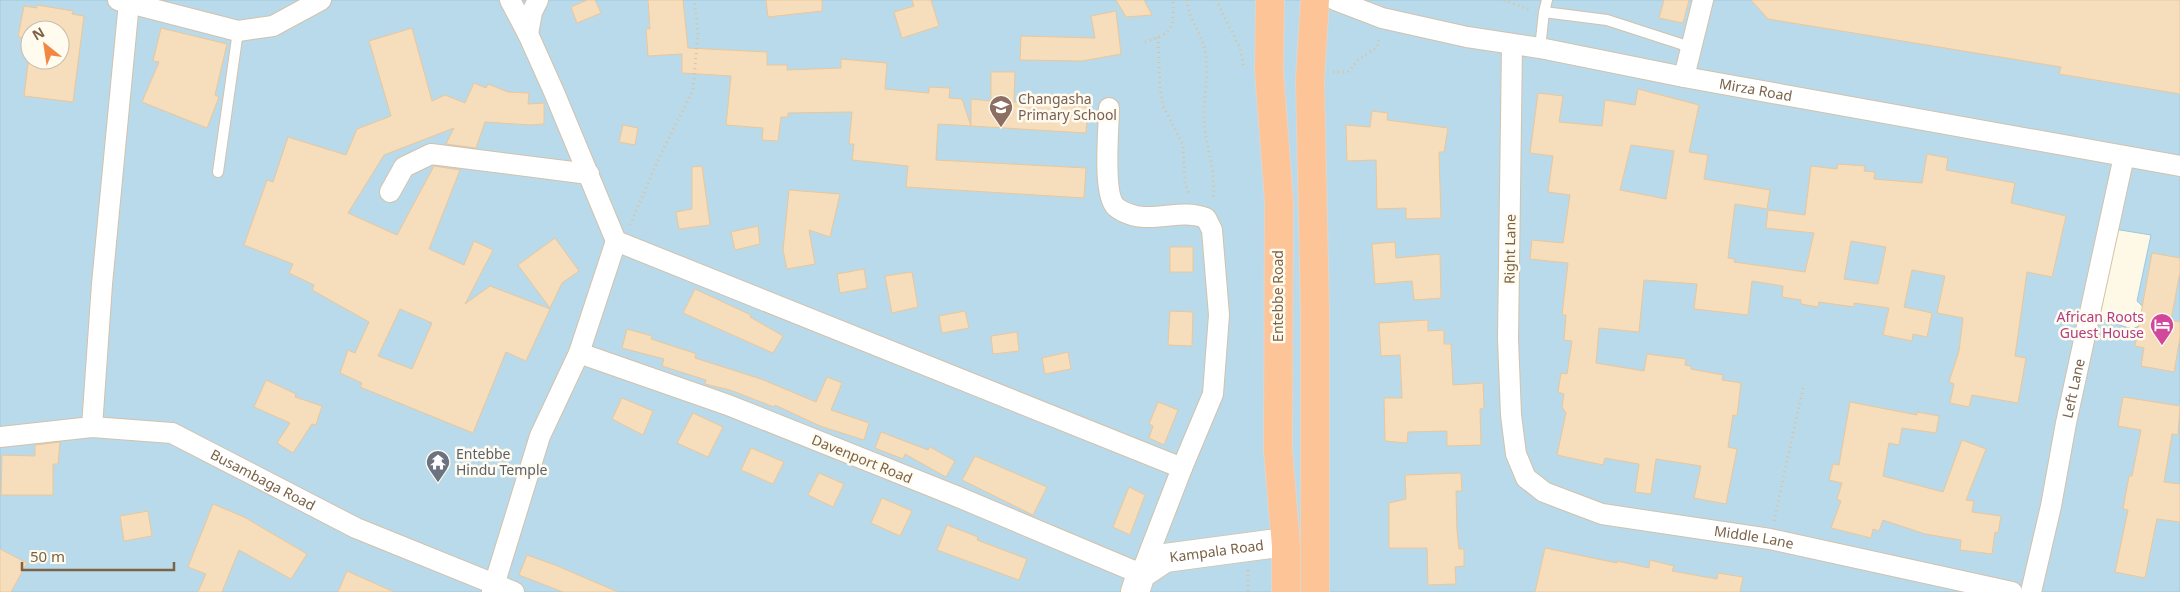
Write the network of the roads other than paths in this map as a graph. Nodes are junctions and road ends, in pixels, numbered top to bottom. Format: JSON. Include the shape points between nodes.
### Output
{"nodes":[{"id":1,"x":321,"y":0,"type":"edge"},
{"id":2,"x":510,"y":0,"type":"edge"},
{"id":3,"x":538,"y":0,"type":"edge"},
{"id":4,"x":1270,"y":0,"type":"edge"},
{"id":5,"x":1315,"y":0,"type":"edge"},
{"id":6,"x":1334,"y":0,"type":"edge"},
{"id":7,"x":1547,"y":0,"type":"edge"},
{"id":8,"x":1703,"y":0,"type":"edge"},
{"id":9,"x":123,"y":1,"type":"edge"},
{"id":10,"x":1544,"y":12,"type":"junction"},
{"id":11,"x":238,"y":31,"type":"junction"},
{"id":12,"x":528,"y":34,"type":"junction"},
{"id":13,"x":1512,"y":45,"type":"junction"},
{"id":14,"x":1540,"y":48,"type":"junction"},
{"id":15,"x":1691,"y":50,"type":"junction"},
{"id":16,"x":1684,"y":76,"type":"junction"},
{"id":17,"x":1110,"y":108,"type":"dead end"},
{"id":18,"x":2124,"y":156,"type":"junction"},
{"id":19,"x":2180,"y":166,"type":"edge"},
{"id":20,"x":218,"y":172,"type":"dead end"},
{"id":21,"x":589,"y":174,"type":"junction"},
{"id":22,"x":390,"y":192,"type":"dead end"},
{"id":23,"x":616,"y":240,"type":"junction"},
{"id":24,"x":579,"y":354,"type":"junction"},
{"id":25,"x":92,"y":427,"type":"junction"},
{"id":26,"x":0,"y":437,"type":"edge"},
{"id":27,"x":1516,"y":454,"type":"joint"},
{"id":28,"x":1182,"y":468,"type":"junction"},
{"id":29,"x":1286,"y":546,"type":"junction"},
{"id":30,"x":1138,"y":583,"type":"edge"},
{"id":31,"x":493,"y":588,"type":"edge"},
{"id":32,"x":514,"y":592,"type":"edge"},
{"id":33,"x":1286,"y":592,"type":"edge"},
{"id":34,"x":1315,"y":592,"type":"edge"},
{"id":35,"x":2012,"y":592,"type":"edge"},
{"id":36,"x":2031,"y":592,"type":"edge"}],
"edges":[{"from":1,"to":11,"type":"street","via":[[273,26]]},
{"from":2,"to":12,"type":"street"},
{"from":3,"to":12,"type":"street"},
{"from":4,"to":29,"type":"highway","name":"Entebbe Road","via":[[1269,71],[1279,201],[1278,450]]},
{"from":5,"to":34,"type":"highway","via":[[1310,80],[1315,312]]},
{"from":6,"to":13,"type":"street","name":"Mirza Road","via":[[1382,18]]},
{"from":7,"to":10,"type":"lane"},
{"from":8,"to":15,"type":"street"},
{"from":9,"to":11,"type":"street"},
{"from":9,"to":25,"type":"street"},
{"from":10,"to":14,"type":"lane"},
{"from":10,"to":15,"type":"lane","via":[[1607,20],[1671,40]]},
{"from":11,"to":20,"type":"lane"},
{"from":12,"to":21,"type":"street"},
{"from":13,"to":14,"type":"street","name":"Mirza Road"},
{"from":13,"to":27,"type":"street","name":"Right Lane","via":[[1508,339],[1510,415]]},
{"from":14,"to":16,"type":"street","name":"Mirza Road"},
{"from":15,"to":16,"type":"street"},
{"from":16,"to":18,"type":"street","name":"Mirza Road"},
{"from":17,"to":28,"type":"street","via":[[1109,192],[1115,206],[1144,217],[1201,218],[1212,230],[1219,315],[1213,394]]},
{"from":18,"to":19,"type":"street","name":"Mirza Road"},
{"from":18,"to":36,"type":"street","name":"Left Lane"},
{"from":21,"to":22,"type":"street","via":[[431,154],[404,167]]},
{"from":21,"to":23,"type":"street"},
{"from":23,"to":24,"type":"street"},
{"from":23,"to":28,"type":"street"},
{"from":24,"to":30,"type":"street","name":"Davenport Road","via":[[728,405],[956,496]]},
{"from":24,"to":31,"type":"street","via":[[540,436]]},
{"from":25,"to":26,"type":"street","name":"Busambaga Road"},
{"from":25,"to":31,"type":"street","name":"Busambaga Road","via":[[172,433],[356,528]]},
{"from":27,"to":35,"type":"street","name":"Middle Lane","via":[[1526,478],[1544,492],[1602,514],[1770,539]]},
{"from":28,"to":30,"type":"street"},
{"from":29,"to":30,"type":"main road","name":"Kampala Road","via":[[1270,544],[1165,558]]},
{"from":29,"to":33,"type":"highway","name":"Entebbe Road"},
{"from":31,"to":32,"type":"street","name":"Busambaga Road"}]}
